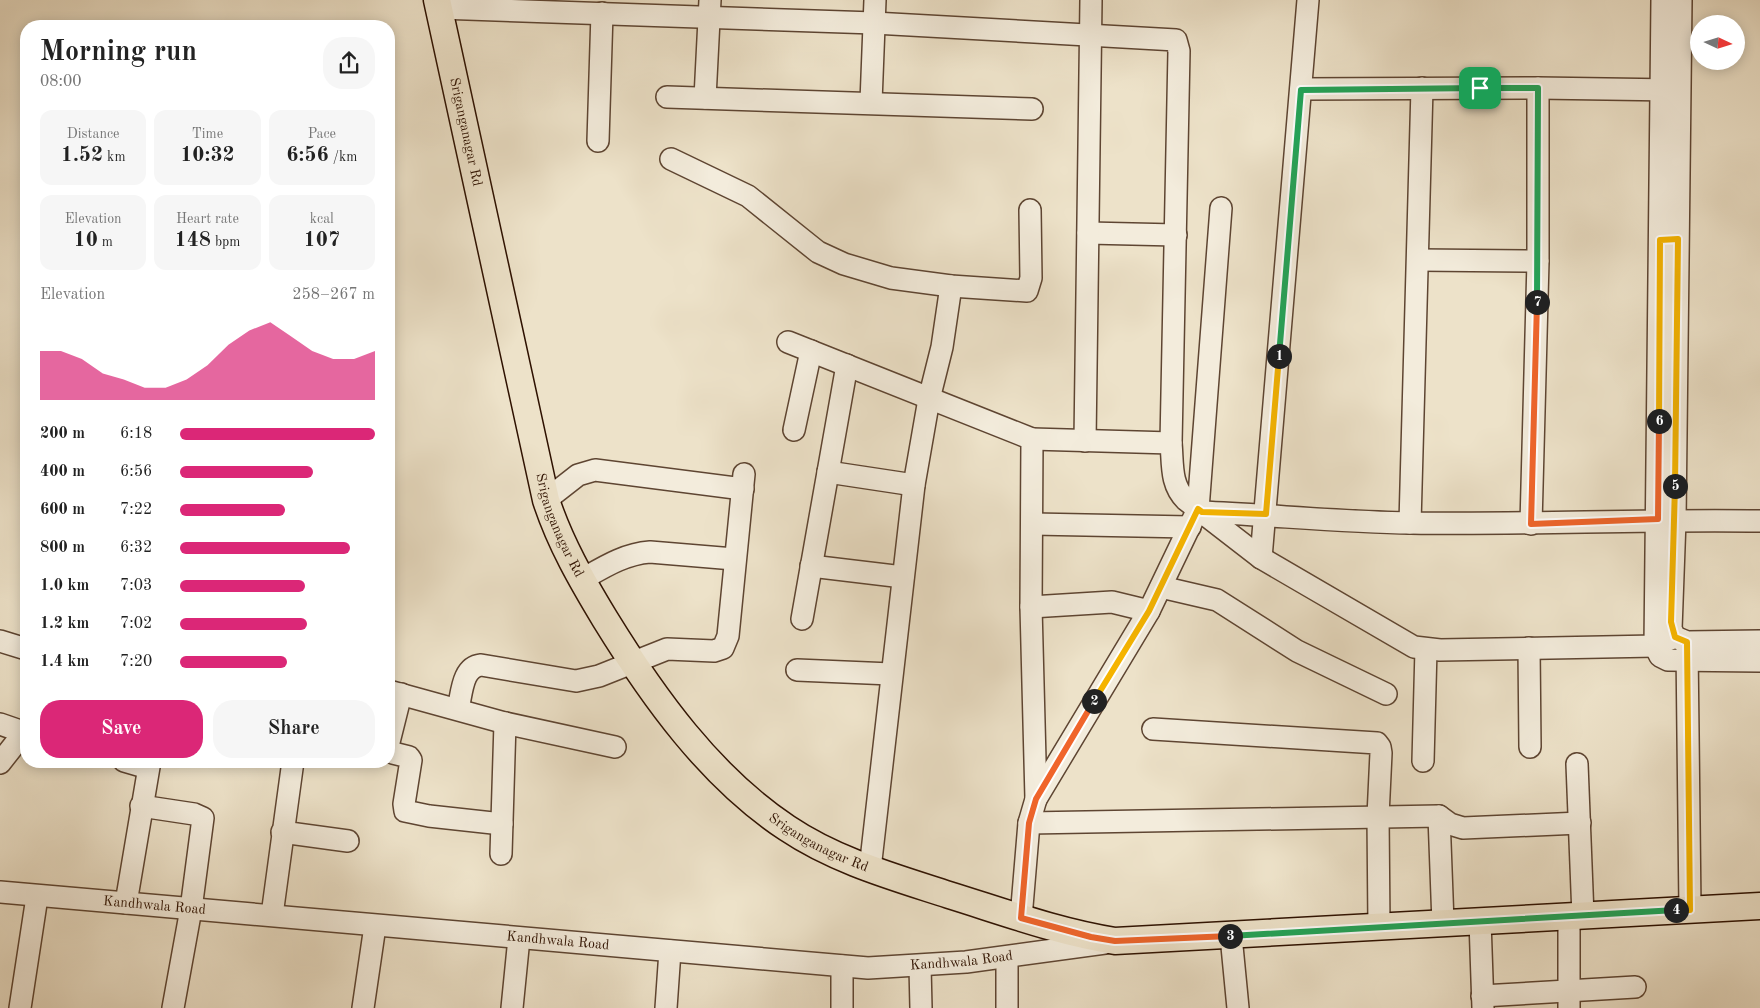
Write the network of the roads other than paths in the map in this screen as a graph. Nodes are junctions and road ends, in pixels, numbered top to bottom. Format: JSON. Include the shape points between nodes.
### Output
{"nodes":[{"id":1,"x":875,"y":0,"type":"edge"},
{"id":2,"x":1091,"y":0,"type":"edge"},
{"id":3,"x":1308,"y":0,"type":"edge"},
{"id":4,"x":1662,"y":0,"type":"edge"},
{"id":5,"x":1681,"y":0,"type":"edge"},
{"id":6,"x":438,"y":4,"type":"edge"},
{"id":7,"x":550,"y":6,"type":"edge"},
{"id":8,"x":710,"y":8,"type":"edge"},
{"id":9,"x":602,"y":13,"type":"junction"},
{"id":10,"x":874,"y":23,"type":"junction"},
{"id":11,"x":1090,"y":36,"type":"junction"},
{"id":12,"x":1422,"y":88,"type":"junction"},
{"id":13,"x":1538,"y":88,"type":"junction"},
{"id":14,"x":1301,"y":90,"type":"junction"},
{"id":15,"x":1670,"y":90,"type":"junction"},
{"id":16,"x":667,"y":97,"type":"dead end"},
{"id":17,"x":706,"y":98,"type":"junction"},
{"id":18,"x":871,"y":102,"type":"junction"},
{"id":19,"x":1032,"y":109,"type":"dead end"},
{"id":20,"x":598,"y":141,"type":"dead end"},
{"id":21,"x":671,"y":159,"type":"dead end"},
{"id":22,"x":1221,"y":208,"type":"dead end"},
{"id":23,"x":1030,"y":210,"type":"dead end"},
{"id":24,"x":1088,"y":233,"type":"junction"},
{"id":25,"x":1176,"y":235,"type":"junction"},
{"id":26,"x":1418,"y":260,"type":"junction"},
{"id":27,"x":1538,"y":261,"type":"junction"},
{"id":28,"x":951,"y":286,"type":"junction"},
{"id":29,"x":788,"y":342,"type":"dead end"},
{"id":30,"x":811,"y":351,"type":"junction"},
{"id":31,"x":847,"y":365,"type":"junction"},
{"id":32,"x":929,"y":399,"type":"junction"},
{"id":33,"x":794,"y":430,"type":"dead end"},
{"id":34,"x":1032,"y":439,"type":"junction"},
{"id":35,"x":1086,"y":441,"type":"junction"},
{"id":36,"x":1171,"y":443,"type":"junction"},
{"id":37,"x":828,"y":472,"type":"junction"},
{"id":38,"x":914,"y":485,"type":"junction"},
{"id":39,"x":546,"y":500,"type":"junction"},
{"id":40,"x":1266,"y":514,"type":"junction"},
{"id":41,"x":1197,"y":516,"type":"junction"},
{"id":42,"x":1666,"y":519,"type":"junction"},
{"id":43,"x":1760,"y":520,"type":"edge"},
{"id":44,"x":1410,"y":523,"type":"junction"},
{"id":45,"x":1033,"y":524,"type":"junction"},
{"id":46,"x":1531,"y":524,"type":"junction"},
{"id":47,"x":1261,"y":558,"type":"junction"},
{"id":48,"x":734,"y":559,"type":"junction"},
{"id":49,"x":811,"y":566,"type":"junction"},
{"id":50,"x":903,"y":577,"type":"junction"},
{"id":51,"x":581,"y":580,"type":"junction"},
{"id":52,"x":1160,"y":587,"type":"junction"},
{"id":53,"x":1031,"y":607,"type":"junction"},
{"id":54,"x":1149,"y":611,"type":"junction"},
{"id":55,"x":802,"y":619,"type":"dead end"},
{"id":56,"x":0,"y":641,"type":"edge"},
{"id":57,"x":1760,"y":641,"type":"edge"},
{"id":58,"x":1655,"y":646,"type":"junction"},
{"id":59,"x":1683,"y":646,"type":"junction"},
{"id":60,"x":20,"y":647,"type":"edge"},
{"id":61,"x":1528,"y":648,"type":"junction"},
{"id":62,"x":1426,"y":649,"type":"junction"},
{"id":63,"x":1760,"y":661,"type":"edge"},
{"id":64,"x":632,"y":663,"type":"junction"},
{"id":65,"x":797,"y":670,"type":"dead end"},
{"id":66,"x":891,"y":674,"type":"junction"},
{"id":67,"x":395,"y":693,"type":"edge"},
{"id":68,"x":1386,"y":694,"type":"dead end"},
{"id":69,"x":458,"y":710,"type":"junction"},
{"id":70,"x":505,"y":723,"type":"junction"},
{"id":71,"x":0,"y":724,"type":"edge"},
{"id":72,"x":1153,"y":729,"type":"dead end"},
{"id":73,"x":20,"y":730,"type":"edge"},
{"id":74,"x":20,"y":739,"type":"edge"},
{"id":75,"x":616,"y":747,"type":"dead end"},
{"id":76,"x":1530,"y":747,"type":"dead end"},
{"id":77,"x":395,"y":754,"type":"edge"},
{"id":78,"x":1423,"y":761,"type":"dead end"},
{"id":79,"x":0,"y":764,"type":"edge"},
{"id":80,"x":1577,"y":764,"type":"dead end"},
{"id":81,"x":148,"y":768,"type":"edge"},
{"id":82,"x":292,"y":768,"type":"edge"},
{"id":83,"x":1036,"y":799,"type":"junction"},
{"id":84,"x":141,"y":806,"type":"junction"},
{"id":85,"x":1378,"y":816,"type":"junction"},
{"id":86,"x":1439,"y":816,"type":"junction"},
{"id":87,"x":1029,"y":823,"type":"junction"},
{"id":88,"x":502,"y":824,"type":"junction"},
{"id":89,"x":1580,"y":824,"type":"junction"},
{"id":90,"x":282,"y":832,"type":"junction"},
{"id":91,"x":348,"y":841,"type":"dead end"},
{"id":92,"x":502,"y":854,"type":"dead end"},
{"id":93,"x":870,"y":869,"type":"junction"},
{"id":94,"x":0,"y":892,"type":"edge"},
{"id":95,"x":37,"y":896,"type":"junction"},
{"id":96,"x":126,"y":903,"type":"junction"},
{"id":97,"x":1760,"y":906,"type":"edge"},
{"id":98,"x":191,"y":910,"type":"junction"},
{"id":99,"x":1690,"y":910,"type":"junction"},
{"id":100,"x":272,"y":915,"type":"junction"},
{"id":101,"x":1576,"y":916,"type":"junction"},
{"id":102,"x":1021,"y":918,"type":"junction"},
{"id":103,"x":1480,"y":921,"type":"junction"},
{"id":104,"x":1443,"y":924,"type":"junction"},
{"id":105,"x":375,"y":926,"type":"junction"},
{"id":106,"x":1380,"y":927,"type":"junction"},
{"id":107,"x":1231,"y":936,"type":"junction"},
{"id":108,"x":519,"y":938,"type":"junction"},
{"id":109,"x":1115,"y":941,"type":"junction"},
{"id":110,"x":670,"y":950,"type":"junction"},
{"id":111,"x":1007,"y":957,"type":"junction"},
{"id":112,"x":842,"y":966,"type":"junction"},
{"id":113,"x":920,"y":966,"type":"junction"},
{"id":114,"x":1634,"y":987,"type":"dead end"},
{"id":115,"x":1569,"y":1000,"type":"edge"},
{"id":116,"x":1483,"y":1002,"type":"edge"},
{"id":117,"x":20,"y":1008,"type":"edge"},
{"id":118,"x":173,"y":1008,"type":"edge"},
{"id":119,"x":363,"y":1008,"type":"edge"},
{"id":120,"x":512,"y":1008,"type":"edge"},
{"id":121,"x":666,"y":1008,"type":"edge"},
{"id":122,"x":842,"y":1008,"type":"edge"},
{"id":123,"x":921,"y":1008,"type":"edge"},
{"id":124,"x":1007,"y":1008,"type":"edge"},
{"id":125,"x":1238,"y":1008,"type":"edge"}],
"edges":[{"from":1,"to":10,"type":"street"},
{"from":2,"to":11,"type":"street"},
{"from":3,"to":14,"type":"street"},
{"from":4,"to":15,"type":"street"},
{"from":5,"to":15,"type":"street"},
{"from":6,"to":7,"type":"street"},
{"from":6,"to":39,"type":"main road","name":"Sriganganagar Rd"},
{"from":7,"to":9,"type":"street"},
{"from":8,"to":9,"type":"street"},
{"from":8,"to":10,"type":"street"},
{"from":8,"to":17,"type":"street"},
{"from":9,"to":20,"type":"street"},
{"from":10,"to":11,"type":"street"},
{"from":10,"to":18,"type":"street"},
{"from":11,"to":24,"type":"street"},
{"from":11,"to":25,"type":"street","via":[[1176,40]]},
{"from":12,"to":13,"type":"street"},
{"from":12,"to":14,"type":"street"},
{"from":12,"to":26,"type":"street"},
{"from":13,"to":15,"type":"street"},
{"from":13,"to":27,"type":"street"},
{"from":14,"to":40,"type":"street"},
{"from":15,"to":42,"type":"street"},
{"from":16,"to":17,"type":"street"},
{"from":17,"to":18,"type":"street"},
{"from":18,"to":19,"type":"street"},
{"from":21,"to":28,"type":"street","via":[[748,196],[831,259],[876,274]]},
{"from":22,"to":41,"type":"street"},
{"from":23,"to":28,"type":"street","via":[[1030,278],[1027,291]]},
{"from":24,"to":25,"type":"street"},
{"from":24,"to":35,"type":"street"},
{"from":25,"to":36,"type":"street"},
{"from":26,"to":27,"type":"street"},
{"from":26,"to":44,"type":"street"},
{"from":27,"to":46,"type":"street"},
{"from":28,"to":32,"type":"street","via":[[942,347]]},
{"from":29,"to":30,"type":"street"},
{"from":30,"to":31,"type":"street"},
{"from":30,"to":33,"type":"street"},
{"from":31,"to":32,"type":"street"},
{"from":31,"to":37,"type":"street"},
{"from":32,"to":34,"type":"street"},
{"from":32,"to":38,"type":"street"},
{"from":34,"to":35,"type":"street"},
{"from":34,"to":45,"type":"street"},
{"from":35,"to":36,"type":"street"},
{"from":36,"to":41,"type":"street","via":[[1174,483]]},
{"from":37,"to":38,"type":"street"},
{"from":37,"to":49,"type":"street"},
{"from":38,"to":50,"type":"street"},
{"from":39,"to":48,"type":"street","via":[[578,475],[595,470],[744,482]]},
{"from":39,"to":51,"type":"main road","name":"Sriganganagar Rd"},
{"from":40,"to":41,"type":"street"},
{"from":40,"to":44,"type":"street"},
{"from":40,"to":47,"type":"street"},
{"from":41,"to":45,"type":"street"},
{"from":41,"to":47,"type":"street"},
{"from":41,"to":52,"type":"street"},
{"from":42,"to":43,"type":"street"},
{"from":42,"to":46,"type":"street"},
{"from":42,"to":58,"type":"street"},
{"from":42,"to":59,"type":"street","via":[[1671,622]]},
{"from":44,"to":46,"type":"street"},
{"from":45,"to":53,"type":"street"},
{"from":47,"to":62,"type":"street","via":[[1404,643]]},
{"from":48,"to":51,"type":"street","via":[[637,553]]},
{"from":48,"to":64,"type":"street","via":[[728,636],[723,648],[714,651],[667,649]]},
{"from":49,"to":50,"type":"street"},
{"from":49,"to":55,"type":"street"},
{"from":50,"to":66,"type":"street"},
{"from":51,"to":64,"type":"main road","name":"Sriganganagar Rd"},
{"from":52,"to":54,"type":"street"},
{"from":52,"to":68,"type":"street","via":[[1217,600],[1298,652]]},
{"from":53,"to":54,"type":"street","via":[[1112,602]]},
{"from":53,"to":83,"type":"street"},
{"from":54,"to":83,"type":"street"},
{"from":56,"to":60,"type":"street"},
{"from":57,"to":59,"type":"street"},
{"from":58,"to":59,"type":"street"},
{"from":58,"to":61,"type":"street"},
{"from":59,"to":63,"type":"street"},
{"from":59,"to":99,"type":"street"},
{"from":61,"to":62,"type":"street"},
{"from":61,"to":76,"type":"street"},
{"from":62,"to":78,"type":"street"},
{"from":64,"to":69,"type":"street","via":[[576,681],[474,666],[468,670]]},
{"from":64,"to":93,"type":"main road","name":"Sriganganagar Rd","via":[[736,790],[788,829],[823,849]]},
{"from":65,"to":66,"type":"street"},
{"from":66,"to":93,"type":"street"},
{"from":67,"to":69,"type":"street"},
{"from":69,"to":70,"type":"street"},
{"from":70,"to":75,"type":"street"},
{"from":70,"to":88,"type":"street"},
{"from":71,"to":73,"type":"street"},
{"from":72,"to":85,"type":"street","via":[[1377,743],[1381,753]]},
{"from":74,"to":79,"type":"street"},
{"from":77,"to":88,"type":"street","via":[[411,760],[405,811]]},
{"from":80,"to":89,"type":"street"},
{"from":81,"to":84,"type":"street"},
{"from":82,"to":90,"type":"street"},
{"from":83,"to":87,"type":"street"},
{"from":84,"to":96,"type":"street"},
{"from":84,"to":98,"type":"street","via":[[203,818]]},
{"from":85,"to":86,"type":"street"},
{"from":85,"to":87,"type":"street"},
{"from":85,"to":106,"type":"street"},
{"from":86,"to":89,"type":"street","via":[[1463,828]]},
{"from":86,"to":104,"type":"street"},
{"from":87,"to":102,"type":"street"},
{"from":88,"to":92,"type":"street"},
{"from":89,"to":101,"type":"street"},
{"from":90,"to":91,"type":"street"},
{"from":90,"to":100,"type":"street"},
{"from":93,"to":102,"type":"main road","name":"Sriganganagar Rd"},
{"from":94,"to":95,"type":"street","name":"Kandhwala Road"},
{"from":95,"to":96,"type":"street","name":"Kandhwala Road"},
{"from":95,"to":117,"type":"street"},
{"from":96,"to":98,"type":"street","name":"Kandhwala Road"},
{"from":97,"to":99,"type":"main road","name":"Sriganganagar Rd"},
{"from":98,"to":100,"type":"street","name":"Kandhwala Road"},
{"from":98,"to":118,"type":"street"},
{"from":99,"to":101,"type":"main road","name":"Sriganganagar Rd"},
{"from":100,"to":105,"type":"street","name":"Kandhwala Road"},
{"from":101,"to":103,"type":"main road","name":"Sriganganagar Rd"},
{"from":101,"to":115,"type":"street"},
{"from":102,"to":109,"type":"main road","name":"Sriganganagar Rd"},
{"from":103,"to":104,"type":"main road","name":"Sriganganagar Rd"},
{"from":103,"to":116,"type":"street"},
{"from":104,"to":106,"type":"main road","name":"Sriganganagar Rd"},
{"from":105,"to":108,"type":"street","name":"Kandhwala Road"},
{"from":105,"to":119,"type":"street"},
{"from":106,"to":107,"type":"main road","name":"Sriganganagar Rd"},
{"from":107,"to":109,"type":"main road","name":"Sriganganagar Rd"},
{"from":107,"to":125,"type":"street"},
{"from":108,"to":110,"type":"street","name":"Kandhwala Road"},
{"from":108,"to":120,"type":"street"},
{"from":109,"to":111,"type":"street","name":"Kandhwala Road"},
{"from":110,"to":112,"type":"street","name":"Kandhwala Road"},
{"from":110,"to":121,"type":"street"},
{"from":111,"to":113,"type":"street","name":"Kandhwala Road"},
{"from":111,"to":124,"type":"street"},
{"from":112,"to":113,"type":"street","name":"Kandhwala Road"},
{"from":112,"to":122,"type":"street"},
{"from":113,"to":123,"type":"street"},
{"from":114,"to":115,"type":"street"},
{"from":115,"to":116,"type":"street"}]}
